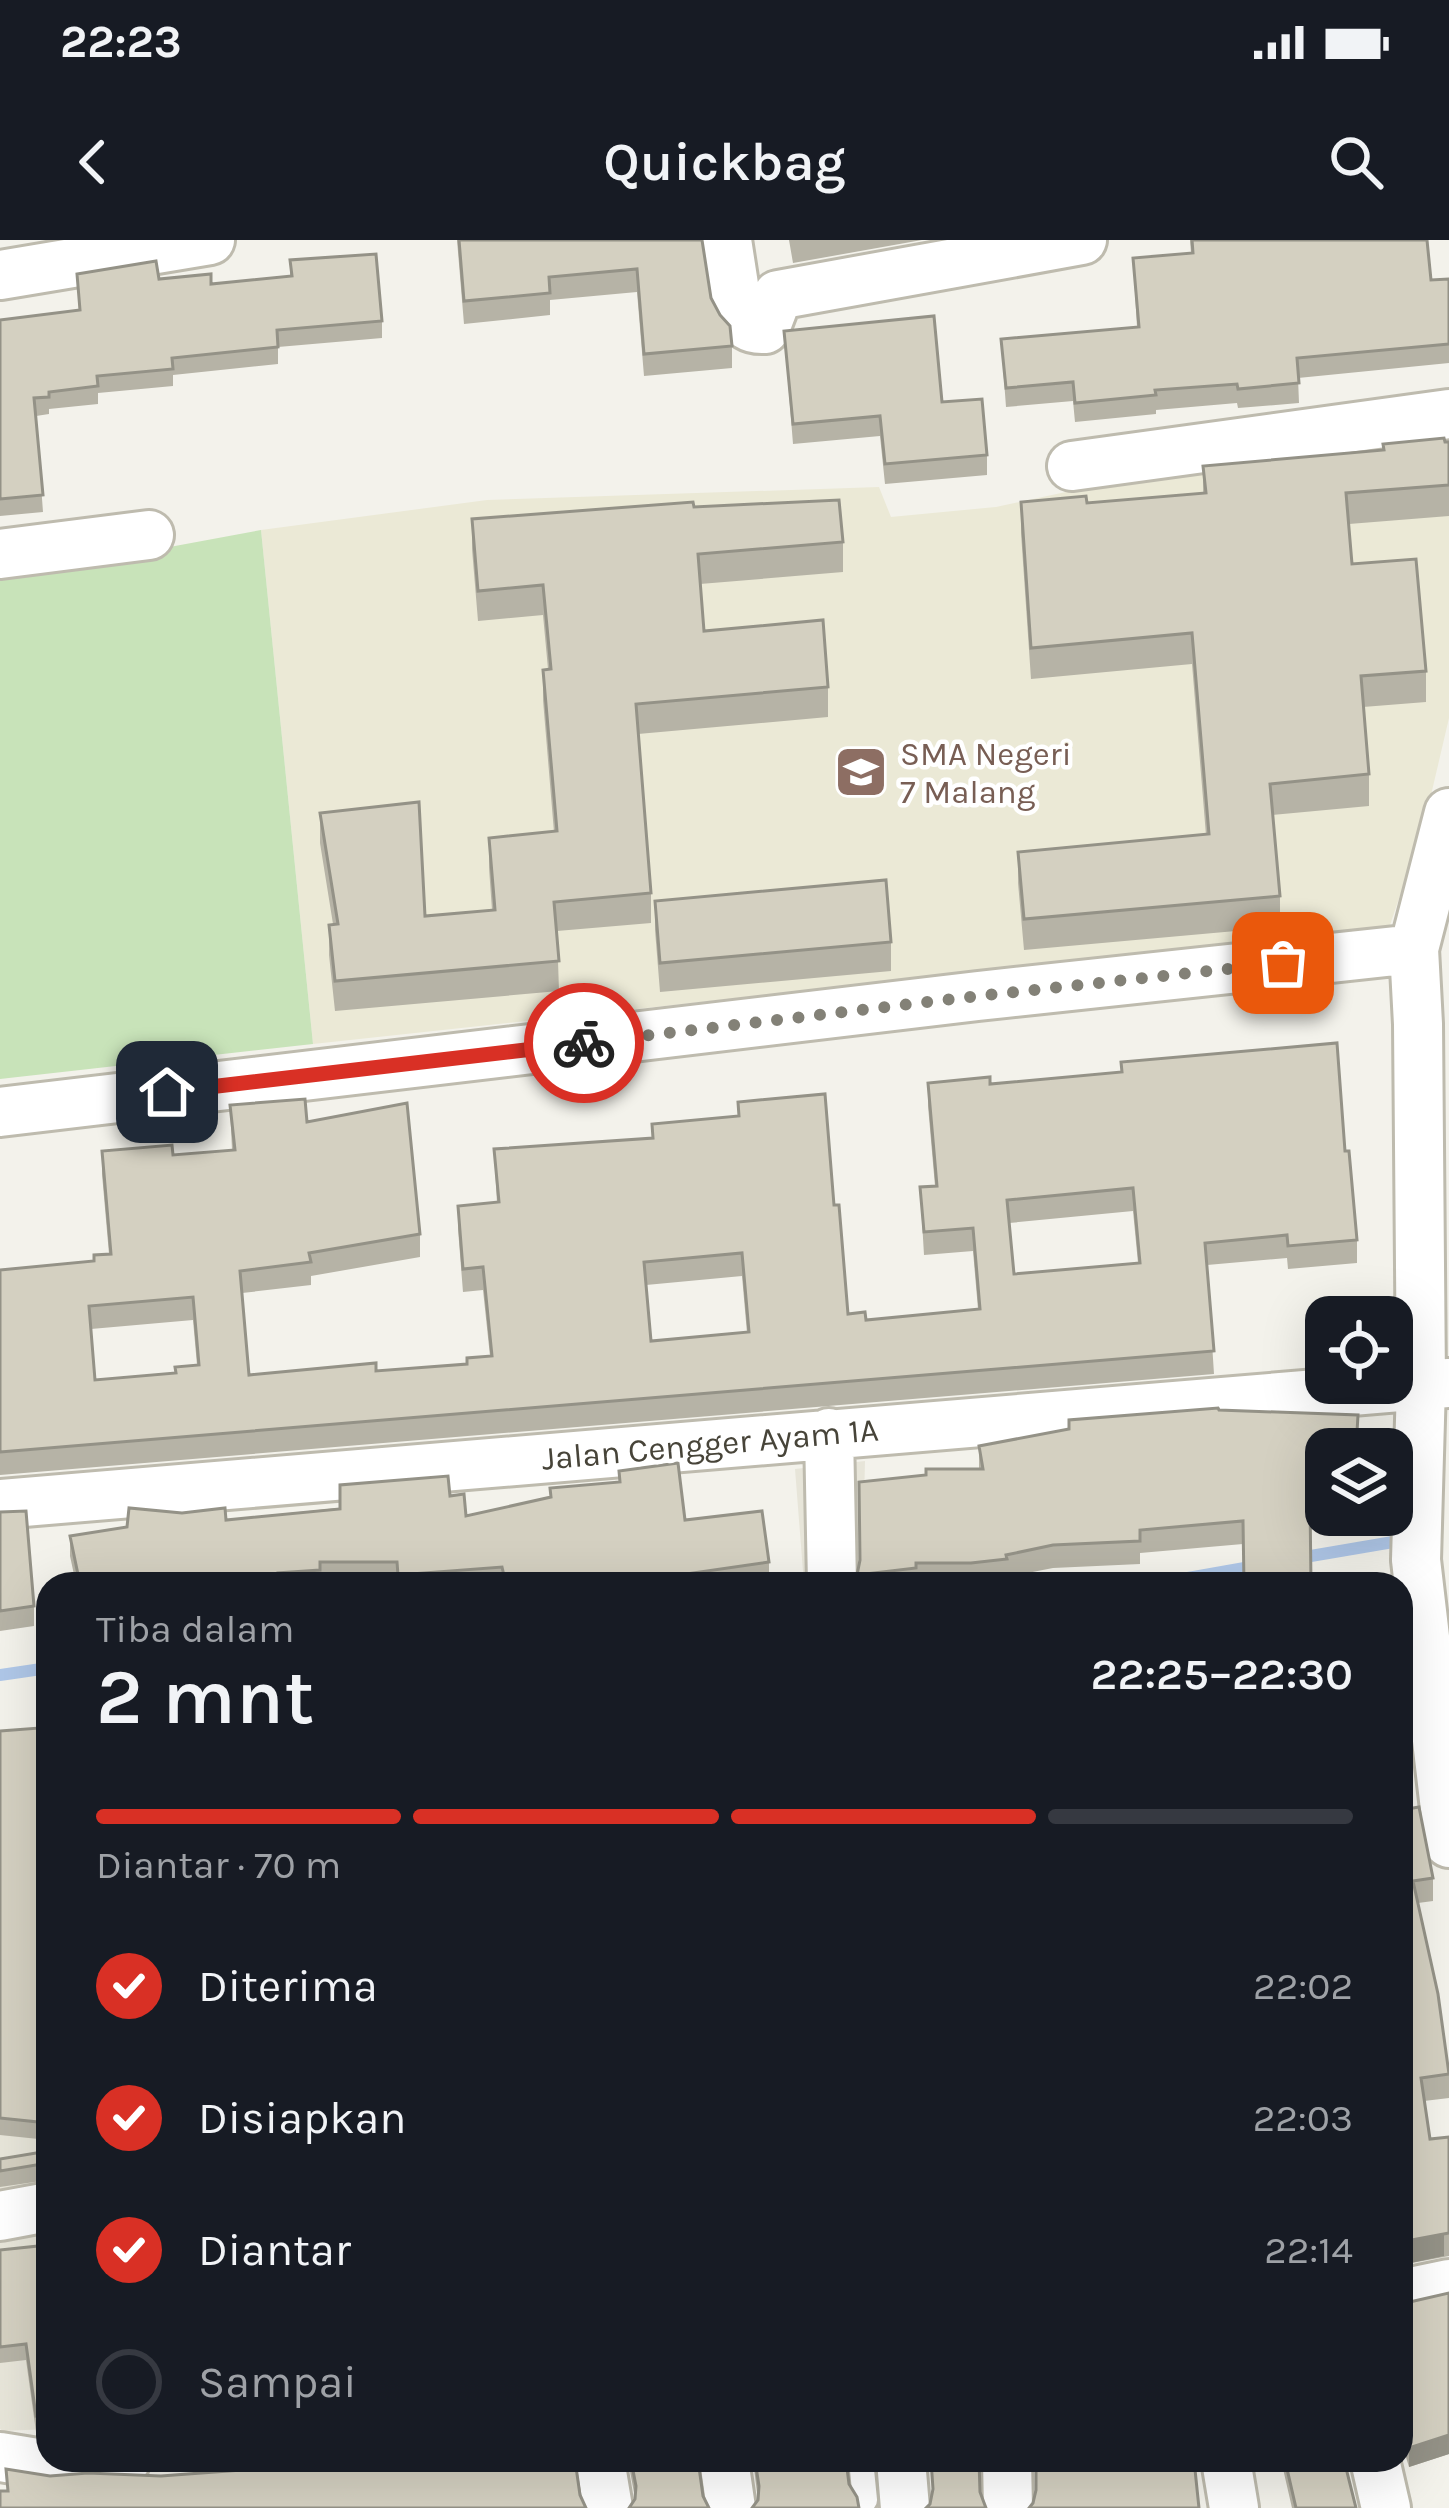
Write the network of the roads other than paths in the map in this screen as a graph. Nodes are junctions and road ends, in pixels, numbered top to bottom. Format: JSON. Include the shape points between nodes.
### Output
{"nodes":[{"id":1,"x":210,"y":240,"type":"edge"},
{"id":2,"x":727,"y":240,"type":"edge"},
{"id":3,"x":1082,"y":240,"type":"edge"},
{"id":4,"x":0,"y":275,"type":"edge"},
{"id":5,"x":1449,"y":415,"type":"edge"},
{"id":6,"x":1072,"y":466,"type":"dead end"},
{"id":7,"x":149,"y":535,"type":"dead end"},
{"id":8,"x":0,"y":554,"type":"edge"},
{"id":9,"x":1449,"y":813,"type":"edge"},
{"id":10,"x":1414,"y":949,"type":"junction"},
{"id":11,"x":0,"y":1112,"type":"edge"},
{"id":12,"x":1433,"y":1122,"type":"edge"},
{"id":13,"x":1435,"y":1384,"type":"edge"},
{"id":14,"x":829,"y":1433,"type":"junction"},
{"id":15,"x":0,"y":1504,"type":"edge"},
{"id":16,"x":832,"y":1572,"type":"edge"},
{"id":17,"x":1440,"y":1704,"type":"edge"},
{"id":18,"x":1449,"y":1843,"type":"edge"},
{"id":19,"x":36,"y":2209,"type":"edge"},
{"id":20,"x":0,"y":2216,"type":"edge"},
{"id":21,"x":1449,"y":2284,"type":"edge"},
{"id":22,"x":1413,"y":2292,"type":"edge"},
{"id":23,"x":0,"y":2457,"type":"edge"},
{"id":24,"x":91,"y":2472,"type":"edge"},
{"id":25,"x":602,"y":2472,"type":"edge"},
{"id":26,"x":726,"y":2472,"type":"edge"},
{"id":27,"x":868,"y":2472,"type":"edge"},
{"id":28,"x":897,"y":2472,"type":"edge"},
{"id":29,"x":1007,"y":2472,"type":"edge"},
{"id":30,"x":1228,"y":2472,"type":"edge"},
{"id":31,"x":1378,"y":2472,"type":"edge"},
{"id":32,"x":51,"y":2486,"type":"edge"},
{"id":33,"x":885,"y":2504,"type":"edge"},
{"id":34,"x":608,"y":2508,"type":"edge"},
{"id":35,"x":731,"y":2508,"type":"edge"},
{"id":36,"x":1008,"y":2508,"type":"edge"},
{"id":37,"x":1234,"y":2508,"type":"edge"},
{"id":38,"x":1386,"y":2508,"type":"edge"}],
"edges":[{"from":1,"to":4,"type":"street"},
{"from":2,"to":3,"type":"street","via":[[738,311],[755,330],[765,329],[778,295]]},
{"from":5,"to":6,"type":"street"},
{"from":7,"to":8,"type":"street"},
{"from":9,"to":10,"type":"street"},
{"from":10,"to":11,"type":"street"},
{"from":10,"to":12,"type":"street"},
{"from":12,"to":13,"type":"street"},
{"from":13,"to":14,"type":"street","name":"Jalan Cengger Ayam 1A"},
{"from":13,"to":17,"type":"street","via":[[1416,1560]]},
{"from":14,"to":15,"type":"street","name":"Jalan Cengger Ayam 1A"},
{"from":14,"to":16,"type":"street"},
{"from":17,"to":18,"type":"street"},
{"from":19,"to":20,"type":"street"},
{"from":21,"to":22,"type":"street"},
{"from":23,"to":32,"type":"street"},
{"from":24,"to":32,"type":"street"},
{"from":25,"to":34,"type":"street"},
{"from":26,"to":35,"type":"street"},
{"from":27,"to":33,"type":"lane"},
{"from":28,"to":33,"type":"street"},
{"from":29,"to":36,"type":"street"},
{"from":30,"to":37,"type":"street"},
{"from":31,"to":38,"type":"street"}]}
